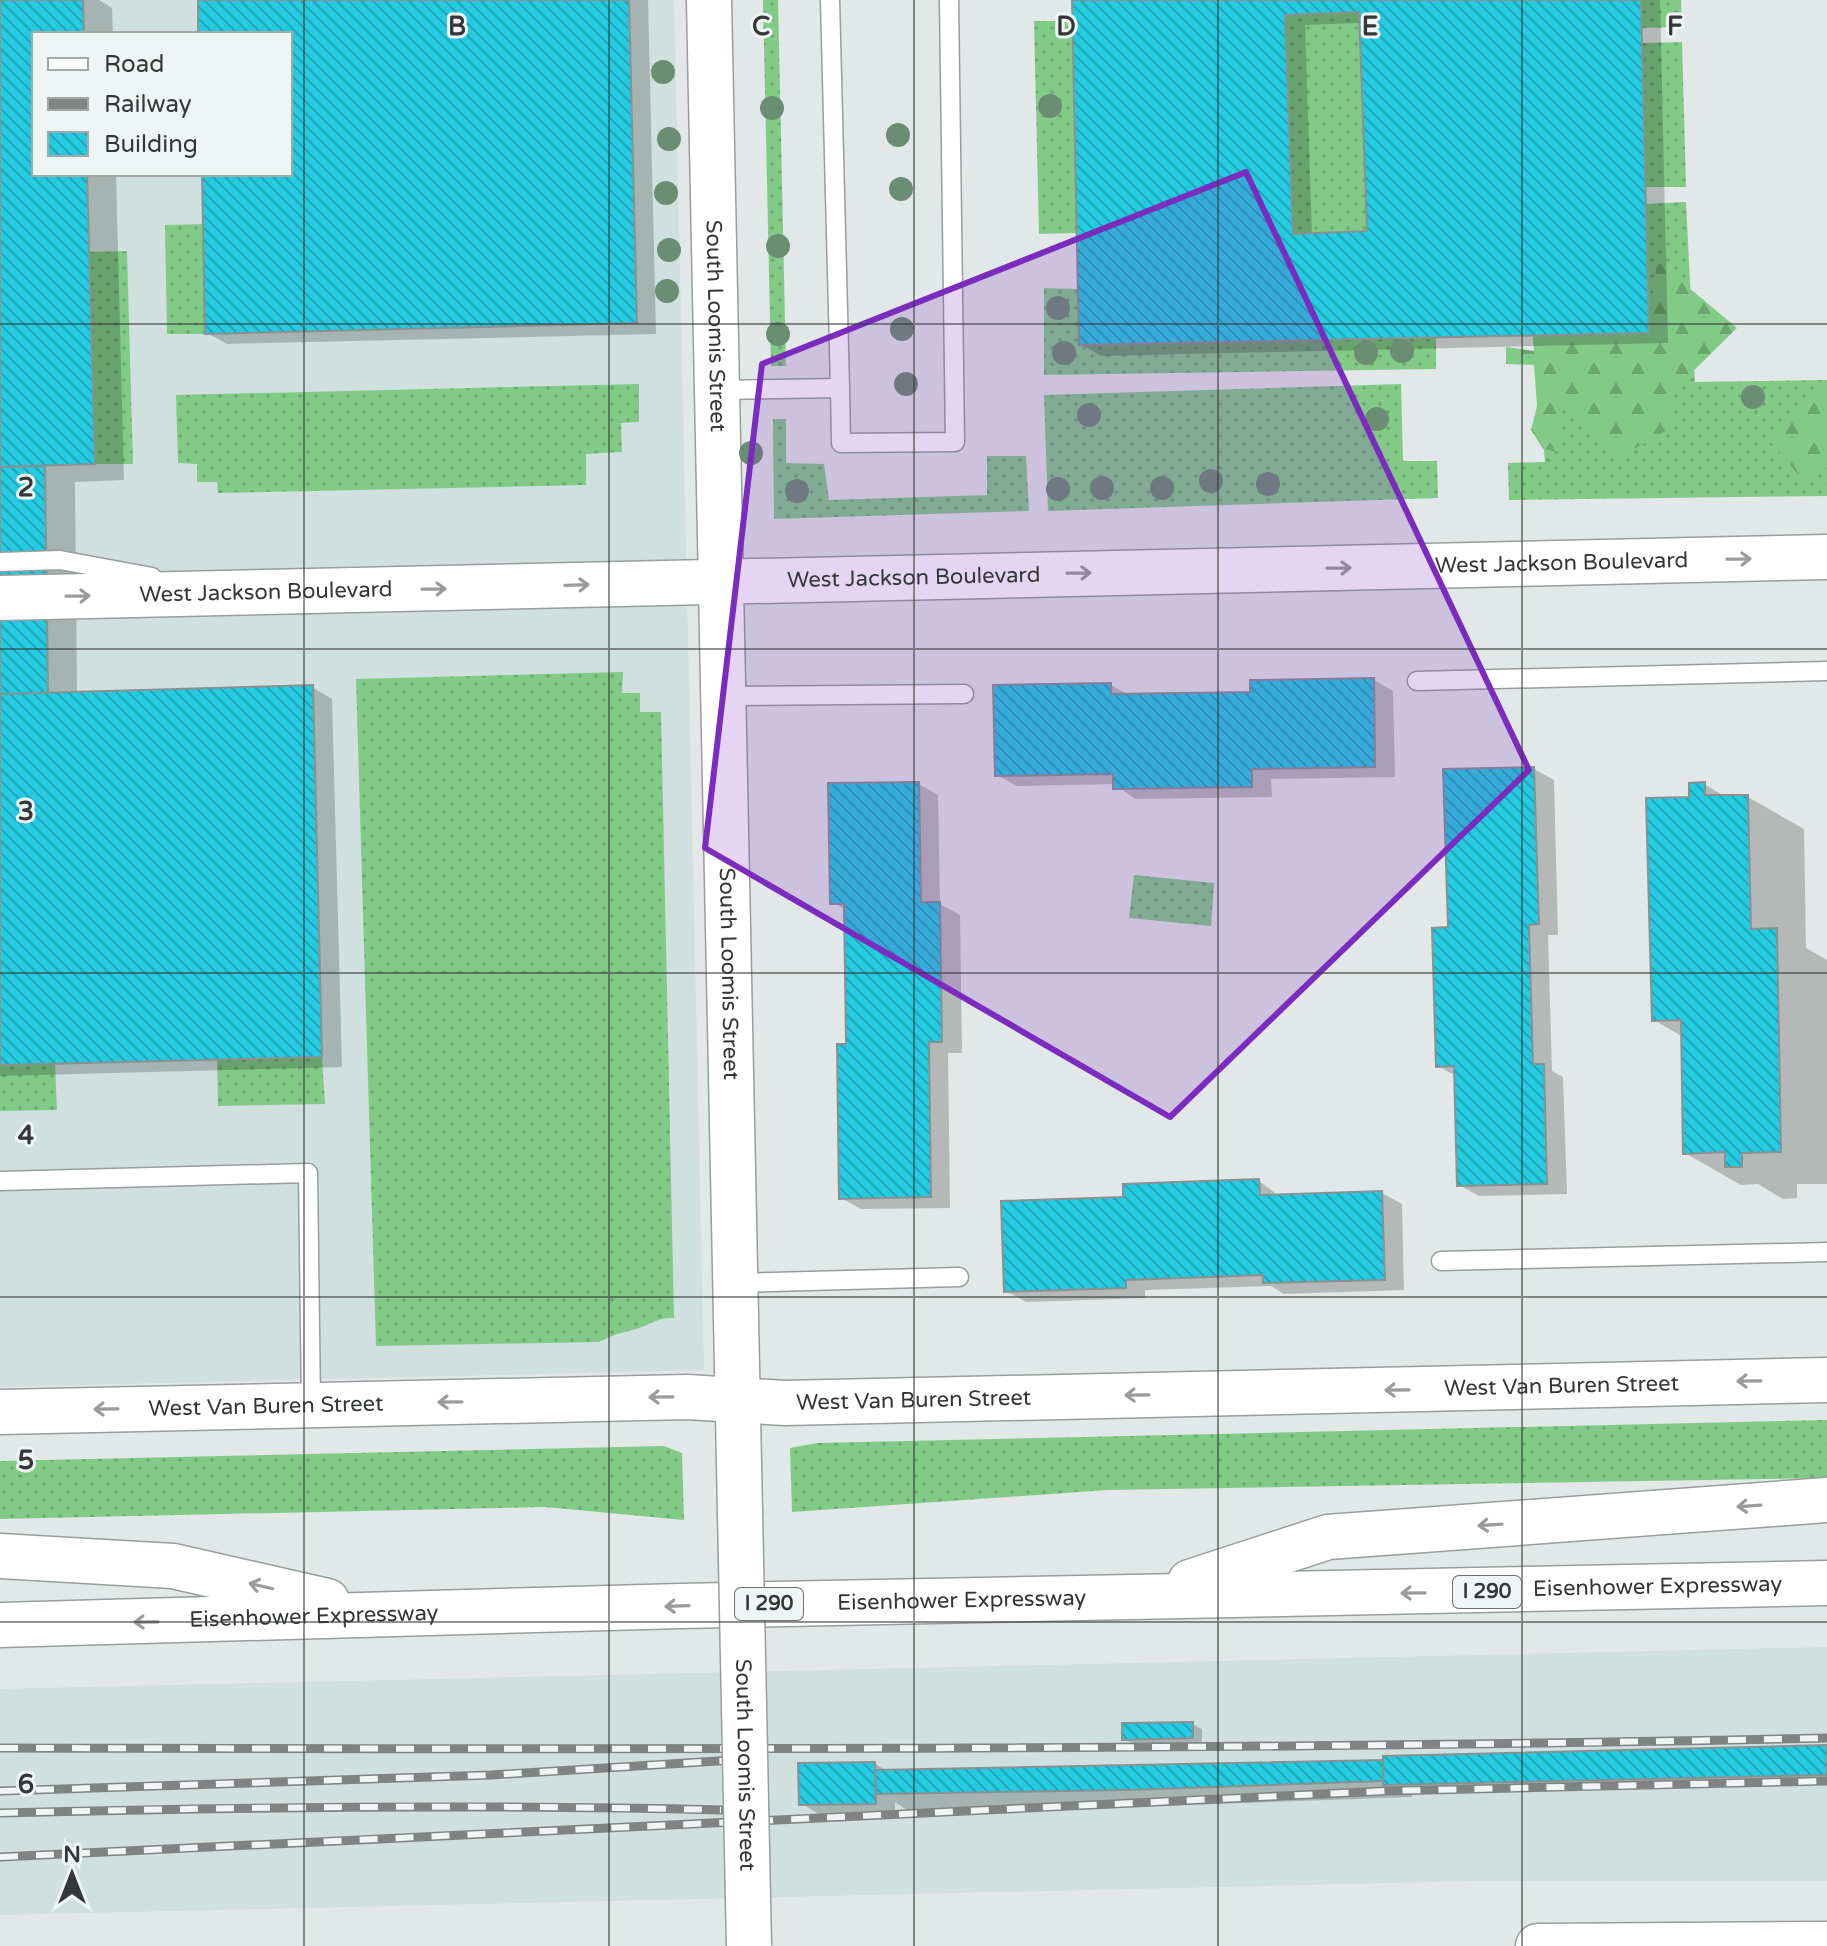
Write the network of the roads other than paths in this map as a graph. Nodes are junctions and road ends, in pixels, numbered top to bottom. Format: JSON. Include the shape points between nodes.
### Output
{"nodes":[{"id":1,"x":709,"y":0,"type":"edge"},
{"id":2,"x":830,"y":0,"type":"edge"},
{"id":3,"x":949,"y":0,"type":"edge"},
{"id":4,"x":840,"y":388,"type":"junction"},
{"id":5,"x":718,"y":390,"type":"junction"},
{"id":6,"x":1827,"y":557,"type":"edge"},
{"id":7,"x":0,"y":562,"type":"edge"},
{"id":8,"x":722,"y":581,"type":"junction"},
{"id":9,"x":233,"y":593,"type":"junction"},
{"id":10,"x":0,"y":598,"type":"edge"},
{"id":11,"x":1827,"y":671,"type":"edge"},
{"id":12,"x":1417,"y":681,"type":"dead end"},
{"id":13,"x":964,"y":694,"type":"dead end"},
{"id":14,"x":724,"y":696,"type":"junction"},
{"id":15,"x":0,"y":1181,"type":"edge"},
{"id":16,"x":1827,"y":1252,"type":"edge"},
{"id":17,"x":1441,"y":1261,"type":"dead end"},
{"id":18,"x":959,"y":1277,"type":"dead end"},
{"id":19,"x":737,"y":1283,"type":"junction"},
{"id":20,"x":1827,"y":1380,"type":"edge"},
{"id":21,"x":739,"y":1401,"type":"junction"},
{"id":22,"x":311,"y":1405,"type":"junction"},
{"id":23,"x":0,"y":1412,"type":"edge"},
{"id":24,"x":1827,"y":1500,"type":"edge"},
{"id":25,"x":0,"y":1556,"type":"edge"},
{"id":26,"x":1827,"y":1583,"type":"edge"},
{"id":27,"x":1147,"y":1596,"type":"junction"},
{"id":28,"x":392,"y":1616,"type":"junction"},
{"id":29,"x":0,"y":1625,"type":"edge"},
{"id":30,"x":1827,"y":1944,"type":"edge"},
{"id":31,"x":749,"y":1946,"type":"edge"},
{"id":32,"x":1538,"y":1946,"type":"edge"}],
"edges":[{"from":1,"to":5,"type":"main road","name":"South Loomis Street"},
{"from":2,"to":4,"type":"lane"},
{"from":3,"to":4,"type":"lane","via":[[955,442],[841,443]]},
{"from":4,"to":5,"type":"lane"},
{"from":5,"to":8,"type":"main road","name":"South Loomis Street"},
{"from":8,"to":6,"type":"main road","name":"West Jackson Boulevard","one_way":true},
{"from":7,"to":9,"type":"lane","via":[[60,560]]},
{"from":9,"to":8,"type":"main road","name":"West Jackson Boulevard","one_way":true},
{"from":8,"to":14,"type":"main road","name":"South Loomis Street"},
{"from":10,"to":9,"type":"main road","name":"West Jackson Boulevard","one_way":true},
{"from":11,"to":12,"type":"lane"},
{"from":13,"to":14,"type":"lane"},
{"from":14,"to":19,"type":"main road","name":"South Loomis Street"},
{"from":15,"to":22,"type":"lane","via":[[308,1173]]},
{"from":16,"to":17,"type":"lane"},
{"from":18,"to":19,"type":"lane"},
{"from":19,"to":21,"type":"main road","name":"South Loomis Street"},
{"from":20,"to":21,"type":"main road","name":"West Van Buren Street","one_way":true},
{"from":21,"to":22,"type":"main road","name":"West Van Buren Street","one_way":true,"via":[[687,1397]]},
{"from":21,"to":31,"type":"main road","name":"South Loomis Street","bridge":true},
{"from":22,"to":23,"type":"main road","name":"West Van Buren Street","one_way":true},
{"from":24,"to":27,"type":"main road","one_way":true,"via":[[1328,1537]]},
{"from":28,"to":25,"type":"main road","one_way":true,"via":[[173,1566]]},
{"from":26,"to":27,"type":"main road","name":"Eisenhower Expressway","number":"I 290","one_way":true},
{"from":27,"to":28,"type":"main road","name":"Eisenhower Expressway","number":"I 290","one_way":true},
{"from":28,"to":29,"type":"main road","name":"Eisenhower Expressway","number":"I 290","one_way":true},
{"from":30,"to":32,"type":"main road"}]}
